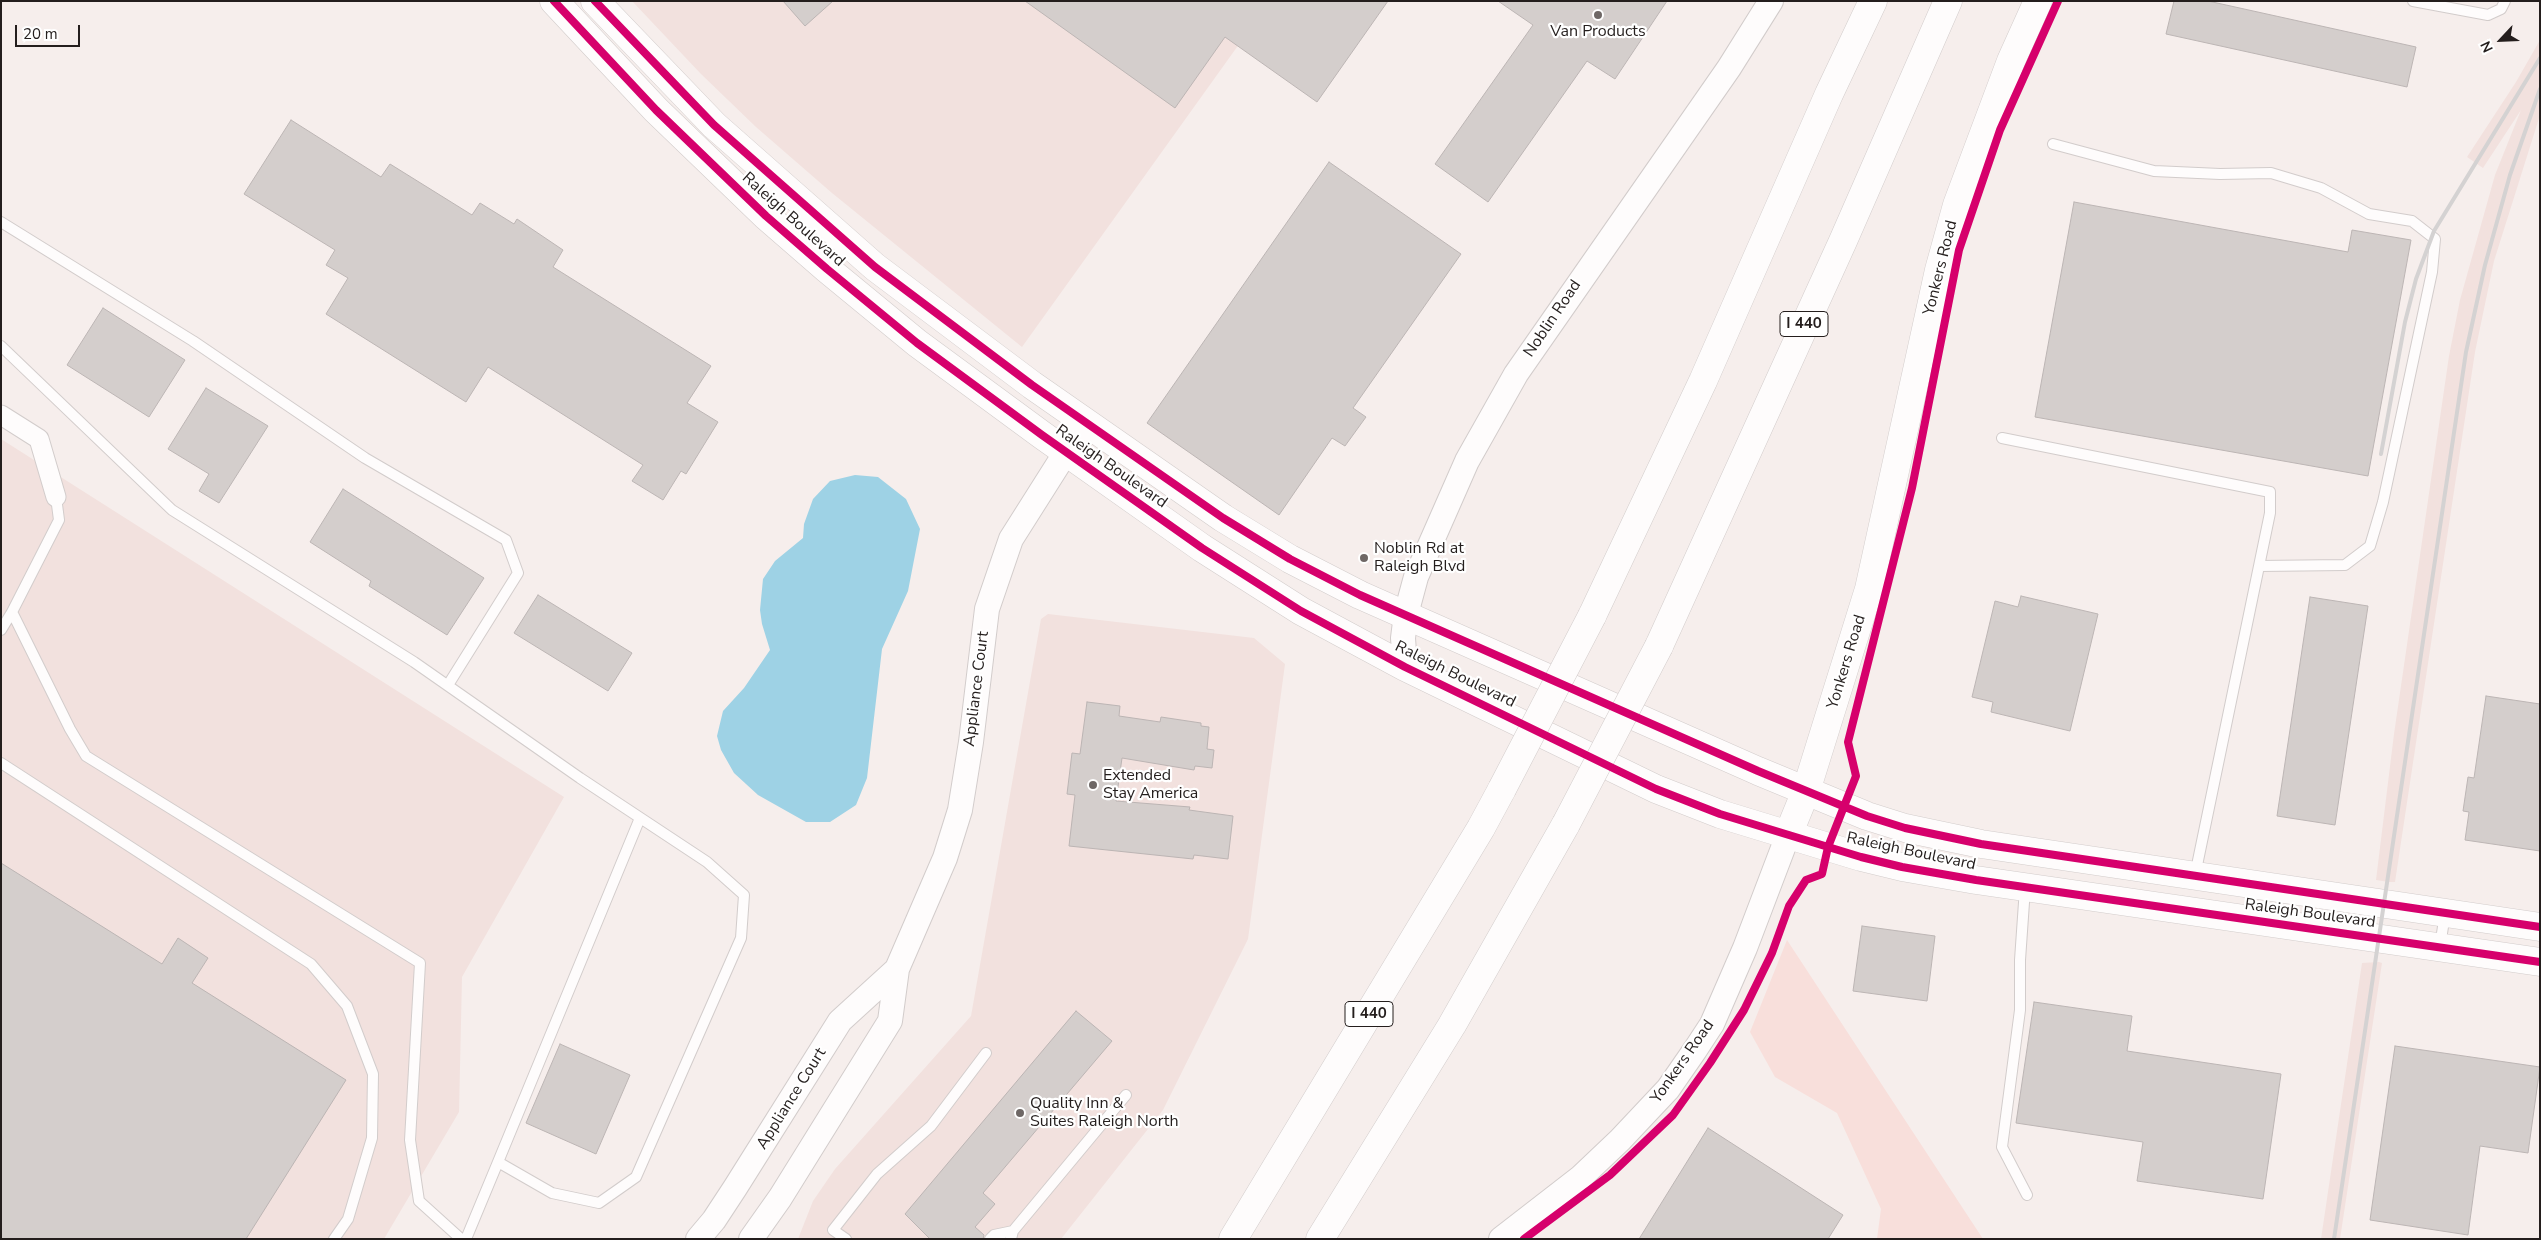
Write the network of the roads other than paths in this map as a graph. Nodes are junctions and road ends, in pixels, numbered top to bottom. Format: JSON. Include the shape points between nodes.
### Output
{"nodes":[{"id":1,"x":554,"y":1,"type":"edge"},
{"id":2,"x":595,"y":1,"type":"edge"},
{"id":3,"x":1771,"y":1,"type":"edge"},
{"id":4,"x":1872,"y":1,"type":"edge"},
{"id":5,"x":1948,"y":1,"type":"edge"},
{"id":6,"x":2038,"y":1,"type":"edge"},
{"id":7,"x":2414,"y":1,"type":"edge"},
{"id":8,"x":2505,"y":1,"type":"edge"},
{"id":9,"x":2053,"y":144,"type":"dead end"},
{"id":10,"x":1,"y":222,"type":"edge"},
{"id":11,"x":1,"y":346,"type":"edge"},
{"id":12,"x":1,"y":415,"type":"edge"},
{"id":13,"x":1085,"y":422,"type":"junction"},
{"id":14,"x":2002,"y":438,"type":"dead end"},
{"id":15,"x":1065,"y":451,"type":"junction"},
{"id":16,"x":56,"y":497,"type":"joint"},
{"id":17,"x":2259,"y":566,"type":"junction"},
{"id":18,"x":12,"y":612,"type":"junction"},
{"id":19,"x":1406,"y":614,"type":"junction"},
{"id":20,"x":1,"y":630,"type":"edge"},
{"id":21,"x":1405,"y":667,"type":"junction"},
{"id":22,"x":448,"y":686,"type":"junction"},
{"id":23,"x":1,"y":763,"type":"edge"},
{"id":24,"x":1806,"y":791,"type":"junction"},
{"id":25,"x":640,"y":818,"type":"junction"},
{"id":26,"x":1788,"y":835,"type":"junction"},
{"id":27,"x":2194,"y":876,"type":"junction"},
{"id":28,"x":2026,"y":886,"type":"junction"},
{"id":29,"x":2445,"y":913,"type":"junction"},
{"id":30,"x":2540,"y":927,"type":"edge"},
{"id":31,"x":2440,"y":948,"type":"junction"},
{"id":32,"x":2540,"y":962,"type":"edge"},
{"id":33,"x":897,"y":969,"type":"junction"},
{"id":34,"x":986,"y":1053,"type":"dead end"},
{"id":35,"x":1126,"y":1095,"type":"dead end"},
{"id":36,"x":498,"y":1162,"type":"junction"},
{"id":37,"x":2027,"y":1195,"type":"dead end"},
{"id":38,"x":1012,"y":1235,"type":"edge"},
{"id":39,"x":334,"y":1239,"type":"edge"},
{"id":40,"x":461,"y":1239,"type":"edge"},
{"id":41,"x":466,"y":1239,"type":"edge"},
{"id":42,"x":698,"y":1239,"type":"edge"},
{"id":43,"x":751,"y":1239,"type":"edge"},
{"id":44,"x":846,"y":1239,"type":"edge"},
{"id":45,"x":990,"y":1239,"type":"edge"},
{"id":46,"x":1233,"y":1239,"type":"edge"},
{"id":47,"x":1320,"y":1239,"type":"edge"},
{"id":48,"x":1501,"y":1239,"type":"edge"}],
"edges":[{"from":1,"to":15,"type":"main road","name":"Raleigh Boulevard","via":[[679,133],[827,270],[917,343]]},
{"from":2,"to":13,"type":"main road","name":"Raleigh Boulevard","via":[[714,125],[876,267]]},
{"from":3,"to":19,"type":"street","name":"Noblin Road","via":[[1729,68],[1516,374],[1467,461],[1416,577]]},
{"from":4,"to":46,"type":"main road","number":"I 440","bridge":true,"via":[[1703,381],[1592,616],[1476,836]]},
{"from":5,"to":47,"type":"main road","number":"I 440","bridge":true,"via":[[1659,646],[1566,824],[1452,1025]]},
{"from":6,"to":24,"type":"main road","name":"Yonkers Road","via":[[2011,61],[1956,205],[1868,589]]},
{"from":7,"to":8,"type":"lane","via":[[2488,15],[2501,8]]},
{"from":9,"to":17,"type":"lane","via":[[2154,171],[2270,173],[2321,188],[2369,214],[2412,221],[2435,239],[2432,272],[2383,502],[2370,546],[2344,565]]},
{"from":10,"to":22,"type":"lane","via":[[193,342],[365,458],[506,540],[518,573]]},
{"from":11,"to":22,"type":"lane","via":[[172,510]]},
{"from":12,"to":16,"type":"street","via":[[39,439]]},
{"from":13,"to":15,"type":"street","name":"Appliance Court"},
{"from":13,"to":19,"type":"main road","name":"Raleigh Boulevard","via":[[1256,539],[1324,578]]},
{"from":14,"to":17,"type":"lane","via":[[2270,492],[2270,513]]},
{"from":15,"to":21,"type":"main road","name":"Raleigh Boulevard","via":[[1266,591]]},
{"from":15,"to":33,"type":"street","name":"Appliance Court","via":[[1011,539],[987,609],[960,810],[945,858]]},
{"from":16,"to":18,"type":"lane","via":[[59,520]]},
{"from":17,"to":27,"type":"lane"},
{"from":18,"to":20,"type":"lane"},
{"from":18,"to":40,"type":"lane","via":[[86,756],[420,964],[410,1140],[419,1201]]},
{"from":19,"to":21,"type":"street","name":"Noblin Road","via":[[1403,638]]},
{"from":19,"to":24,"type":"main road","name":"Raleigh Boulevard"},
{"from":21,"to":26,"type":"main road","name":"Raleigh Boulevard","via":[[1656,789],[1720,814]]},
{"from":22,"to":25,"type":"lane"},
{"from":23,"to":39,"type":"lane","via":[[311,964],[347,1006],[373,1074],[372,1138],[348,1218]]},
{"from":24,"to":26,"type":"main road","name":"Yonkers Road"},
{"from":24,"to":27,"type":"main road","name":"Raleigh Boulevard","via":[[1867,816],[1943,837]]},
{"from":25,"to":36,"type":"lane"},
{"from":25,"to":36,"type":"lane","via":[[706,862],[744,895],[741,938],[636,1177],[599,1203],[552,1193]]},
{"from":26,"to":28,"type":"main road","name":"Raleigh Boulevard","via":[[1902,867]]},
{"from":26,"to":48,"type":"street","name":"Yonkers Road","via":[[1712,1024],[1668,1089],[1581,1177]]},
{"from":27,"to":29,"type":"main road","name":"Raleigh Boulevard"},
{"from":28,"to":31,"type":"main road","name":"Raleigh Boulevard"},
{"from":28,"to":37,"type":"lane","via":[[2020,1010],[2002,1147]]},
{"from":29,"to":30,"type":"main road","name":"Raleigh Boulevard"},
{"from":29,"to":31,"type":"lane"},
{"from":31,"to":32,"type":"main road","name":"Raleigh Boulevard"},
{"from":33,"to":42,"type":"street","name":"Appliance Court","via":[[840,1021],[735,1188]]},
{"from":33,"to":43,"type":"street","name":"Appliance Court","via":[[890,1021]]},
{"from":34,"to":44,"type":"lane","via":[[931,1126],[877,1174],[833,1230]]},
{"from":35,"to":38,"type":"lane"},
{"from":36,"to":41,"type":"lane"},
{"from":38,"to":45,"type":"lane","via":[[994,1235]]}]}
